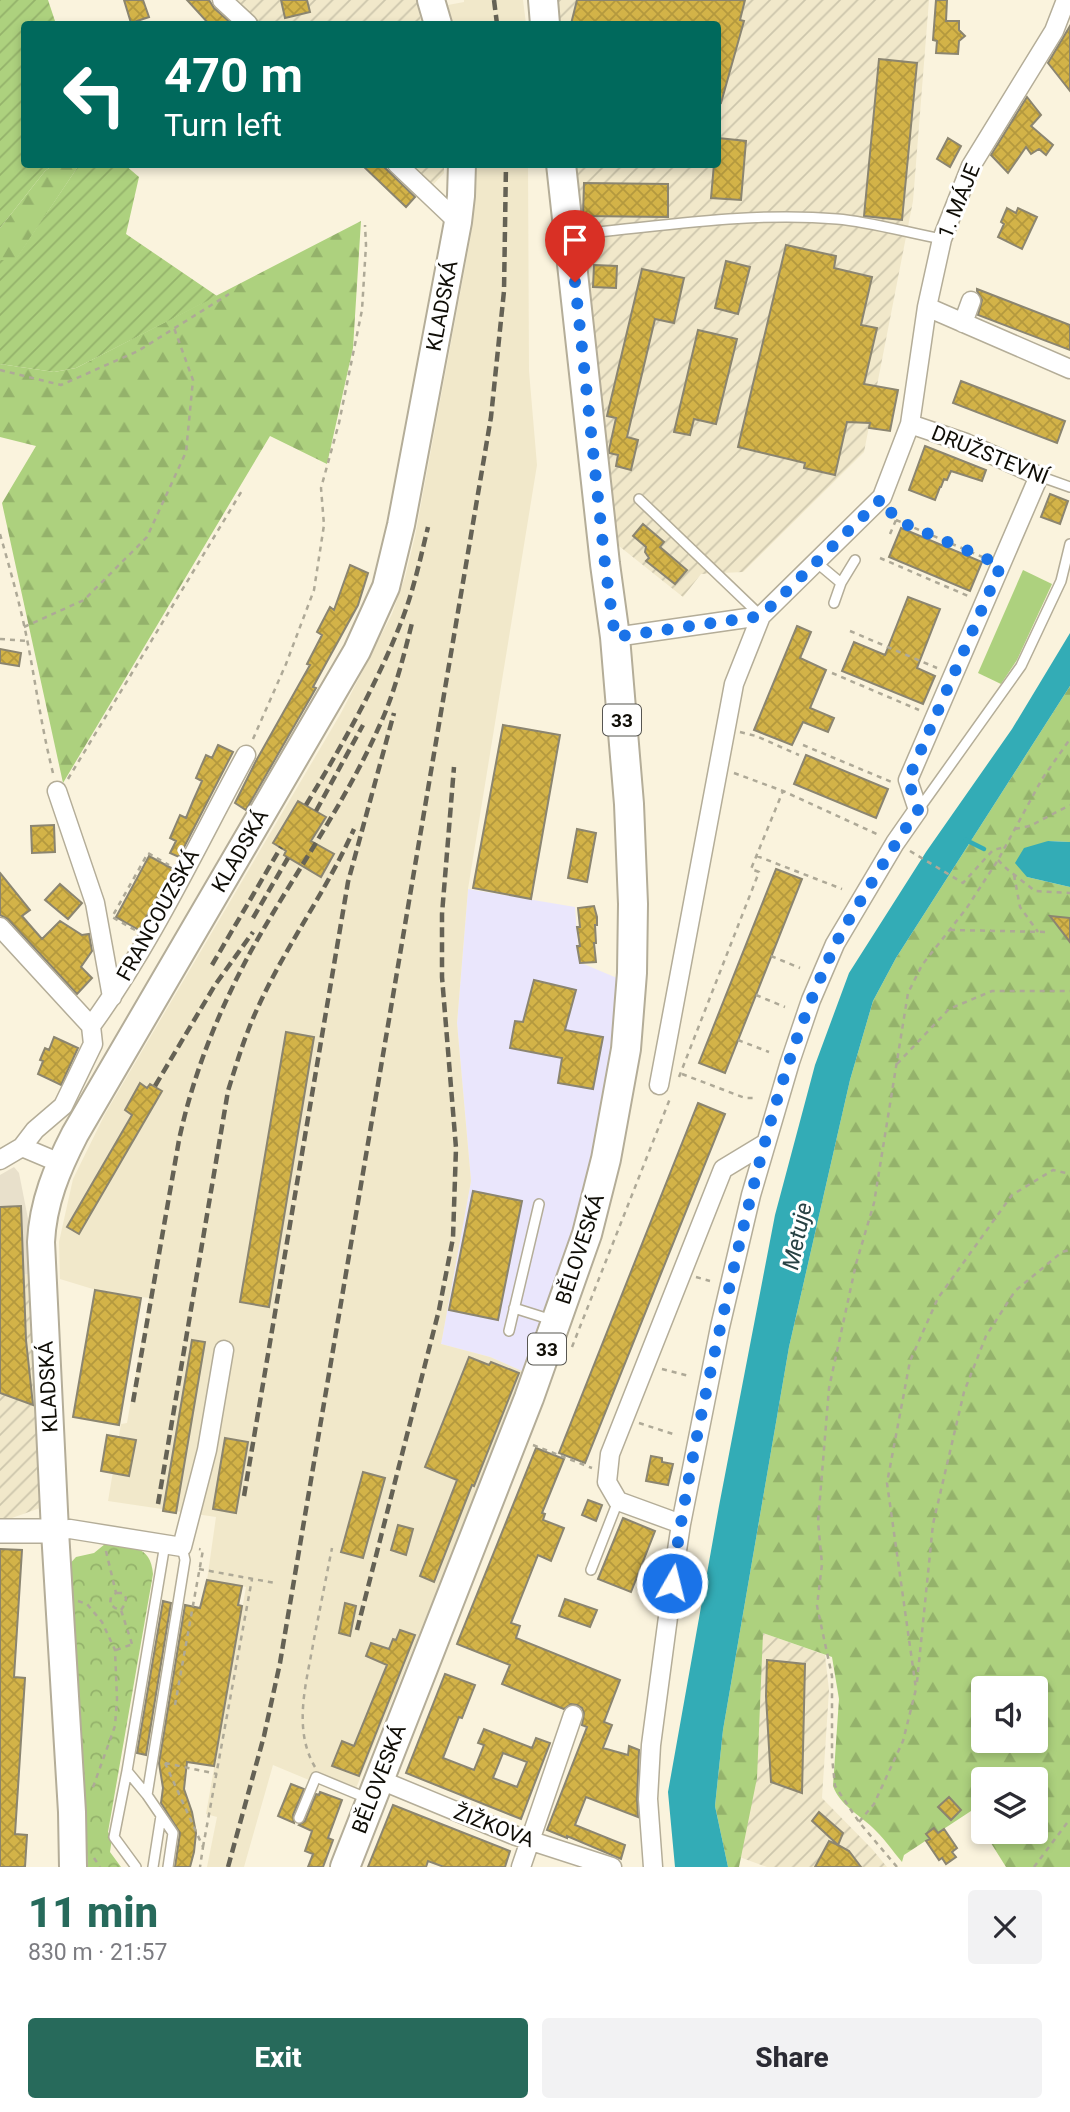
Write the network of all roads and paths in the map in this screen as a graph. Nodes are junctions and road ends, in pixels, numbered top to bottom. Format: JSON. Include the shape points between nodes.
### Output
{"nodes":[{"id":1,"x":222,"y":0,"type":"edge"},
{"id":2,"x":430,"y":0,"type":"edge"},
{"id":3,"x":543,"y":0,"type":"edge"},
{"id":4,"x":1066,"y":0,"type":"edge"},
{"id":5,"x":245,"y":21,"type":"edge"},
{"id":6,"x":437,"y":21,"type":"edge"},
{"id":7,"x":545,"y":21,"type":"edge"},
{"id":8,"x":401,"y":168,"type":"edge"},
{"id":9,"x":462,"y":168,"type":"edge"},
{"id":10,"x":561,"y":168,"type":"edge"},
{"id":11,"x":458,"y":222,"type":"junction"},
{"id":12,"x":365,"y":225,"type":"dead end"},
{"id":13,"x":598,"y":232,"type":"dead end"},
{"id":14,"x":942,"y":239,"type":"junction"},
{"id":15,"x":229,"y":294,"type":"dead end"},
{"id":16,"x":971,"y":300,"type":"dead end"},
{"id":17,"x":927,"y":307,"type":"junction"},
{"id":18,"x":963,"y":323,"type":"junction"},
{"id":19,"x":174,"y":328,"type":"junction"},
{"id":20,"x":1070,"y":369,"type":"edge"},
{"id":21,"x":0,"y":370,"type":"edge"},
{"id":22,"x":911,"y":424,"type":"junction"},
{"id":23,"x":1039,"y":476,"type":"junction"},
{"id":24,"x":1070,"y":486,"type":"edge"},
{"id":25,"x":243,"y":489,"type":"dead end"},
{"id":26,"x":882,"y":498,"type":"junction"},
{"id":27,"x":639,"y":499,"type":"dead end"},
{"id":28,"x":896,"y":520,"type":"junction"},
{"id":29,"x":0,"y":534,"type":"edge"},
{"id":30,"x":890,"y":534,"type":"dead end"},
{"id":31,"x":1070,"y":544,"type":"edge"},
{"id":32,"x":880,"y":558,"type":"dead end"},
{"id":33,"x":855,"y":560,"type":"dead end"},
{"id":34,"x":816,"y":562,"type":"junction"},
{"id":35,"x":1001,"y":565,"type":"junction"},
{"id":36,"x":841,"y":583,"type":"junction"},
{"id":37,"x":834,"y":603,"type":"dead end"},
{"id":38,"x":984,"y":603,"type":"junction"},
{"id":39,"x":761,"y":616,"type":"junction"},
{"id":40,"x":24,"y":627,"type":"junction"},
{"id":41,"x":850,"y":631,"type":"dead end"},
{"id":42,"x":615,"y":637,"type":"junction"},
{"id":43,"x":0,"y":639,"type":"edge"},
{"id":44,"x":27,"y":641,"type":"junction"},
{"id":45,"x":832,"y":673,"type":"dead end"},
{"id":46,"x":953,"y":675,"type":"junction"},
{"id":47,"x":935,"y":717,"type":"junction"},
{"id":48,"x":738,"y":732,"type":"dead end"},
{"id":49,"x":1070,"y":739,"type":"edge"},
{"id":50,"x":803,"y":745,"type":"dead end"},
{"id":51,"x":246,"y":755,"type":"joint"},
{"id":52,"x":799,"y":755,"type":"dead end"},
{"id":53,"x":730,"y":772,"type":"dead end"},
{"id":54,"x":897,"y":784,"type":"dead end"},
{"id":55,"x":783,"y":791,"type":"junction"},
{"id":56,"x":58,"y":794,"type":"junction"},
{"id":57,"x":1070,"y":804,"type":"edge"},
{"id":58,"x":918,"y":810,"type":"junction"},
{"id":59,"x":1015,"y":829,"type":"junction"},
{"id":60,"x":903,"y":847,"type":"junction"},
{"id":61,"x":1005,"y":847,"type":"junction"},
{"id":62,"x":757,"y":856,"type":"junction"},
{"id":63,"x":998,"y":860,"type":"junction"},
{"id":64,"x":170,"y":865,"type":"dead end"},
{"id":65,"x":1014,"y":875,"type":"junction"},
{"id":66,"x":842,"y":889,"type":"dead end"},
{"id":67,"x":1070,"y":893,"type":"edge"},
{"id":68,"x":0,"y":927,"type":"edge"},
{"id":69,"x":950,"y":930,"type":"junction"},
{"id":70,"x":1038,"y":932,"type":"junction"},
{"id":71,"x":1048,"y":932,"type":"dead end"},
{"id":72,"x":146,"y":937,"type":"junction"},
{"id":73,"x":771,"y":956,"type":"dead end"},
{"id":74,"x":800,"y":968,"type":"dead end"},
{"id":75,"x":1070,"y":991,"type":"edge"},
{"id":76,"x":756,"y":995,"type":"dead end"},
{"id":77,"x":112,"y":997,"type":"junction"},
{"id":78,"x":785,"y":1007,"type":"dead end"},
{"id":79,"x":91,"y":1026,"type":"junction"},
{"id":80,"x":738,"y":1040,"type":"dead end"},
{"id":81,"x":769,"y":1052,"type":"dead end"},
{"id":82,"x":897,"y":1065,"type":"junction"},
{"id":83,"x":680,"y":1073,"type":"junction"},
{"id":84,"x":677,"y":1081,"type":"dead end"},
{"id":85,"x":667,"y":1087,"type":"joint"},
{"id":86,"x":754,"y":1098,"type":"dead end"},
{"id":87,"x":766,"y":1143,"type":"junction"},
{"id":88,"x":22,"y":1147,"type":"junction"},
{"id":89,"x":0,"y":1160,"type":"edge"},
{"id":90,"x":60,"y":1163,"type":"junction"},
{"id":91,"x":1070,"y":1174,"type":"edge"},
{"id":92,"x":539,"y":1204,"type":"dead end"},
{"id":93,"x":1070,"y":1251,"type":"edge"},
{"id":94,"x":514,"y":1308,"type":"junction"},
{"id":95,"x":557,"y":1322,"type":"junction"},
{"id":96,"x":509,"y":1331,"type":"dead end"},
{"id":97,"x":224,"y":1350,"type":"dead end"},
{"id":98,"x":567,"y":1358,"type":"dead end"},
{"id":99,"x":646,"y":1365,"type":"junction"},
{"id":100,"x":689,"y":1377,"type":"dead end"},
{"id":101,"x":624,"y":1418,"type":"junction"},
{"id":102,"x":676,"y":1435,"type":"dead end"},
{"id":103,"x":529,"y":1455,"type":"dead end"},
{"id":104,"x":608,"y":1474,"type":"junction"},
{"id":105,"x":618,"y":1500,"type":"junction"},
{"id":106,"x":681,"y":1524,"type":"junction"},
{"id":107,"x":62,"y":1530,"type":"junction"},
{"id":108,"x":0,"y":1531,"type":"edge"},
{"id":109,"x":102,"y":1535,"type":"junction"},
{"id":110,"x":174,"y":1546,"type":"junction"},
{"id":111,"x":332,"y":1548,"type":"dead end"},
{"id":112,"x":199,"y":1569,"type":"junction"},
{"id":113,"x":591,"y":1570,"type":"dead end"},
{"id":114,"x":252,"y":1579,"type":"junction"},
{"id":115,"x":275,"y":1583,"type":"dead end"},
{"id":116,"x":116,"y":1592,"type":"junction"},
{"id":117,"x":75,"y":1600,"type":"dead end"},
{"id":118,"x":121,"y":1610,"type":"junction"},
{"id":119,"x":132,"y":1644,"type":"junction"},
{"id":120,"x":141,"y":1645,"type":"dead end"},
{"id":121,"x":115,"y":1650,"type":"junction"},
{"id":122,"x":916,"y":1689,"type":"junction"},
{"id":123,"x":174,"y":1711,"type":"dead end"},
{"id":124,"x":573,"y":1715,"type":"dead end"},
{"id":125,"x":167,"y":1754,"type":"dead end"},
{"id":126,"x":165,"y":1763,"type":"junction"},
{"id":127,"x":127,"y":1771,"type":"junction"},
{"id":128,"x":217,"y":1774,"type":"junction"},
{"id":129,"x":322,"y":1779,"type":"junction"},
{"id":130,"x":374,"y":1789,"type":"junction"},
{"id":131,"x":147,"y":1795,"type":"junction"},
{"id":132,"x":89,"y":1799,"type":"dead end"},
{"id":133,"x":161,"y":1816,"type":"junction"},
{"id":134,"x":299,"y":1818,"type":"dead end"},
{"id":135,"x":1070,"y":1819,"type":"edge"},
{"id":136,"x":859,"y":1822,"type":"junction"},
{"id":137,"x":529,"y":1841,"type":"junction"},
{"id":138,"x":203,"y":1847,"type":"junction"},
{"id":139,"x":83,"y":1861,"type":"edge"},
{"id":140,"x":100,"y":1867,"type":"edge"},
{"id":141,"x":136,"y":1867,"type":"edge"},
{"id":142,"x":153,"y":1867,"type":"edge"},
{"id":143,"x":168,"y":1867,"type":"edge"},
{"id":144,"x":200,"y":1867,"type":"edge"},
{"id":145,"x":345,"y":1867,"type":"edge"},
{"id":146,"x":521,"y":1867,"type":"edge"},
{"id":147,"x":612,"y":1867,"type":"edge"},
{"id":148,"x":653,"y":1867,"type":"edge"},
{"id":149,"x":897,"y":1867,"type":"edge"},
{"id":150,"x":1034,"y":1867,"type":"edge"}],
"edges":[{"from":1,"to":5,"type":"street"},
{"from":2,"to":6,"type":"main road"},
{"from":3,"to":7,"type":"main road"},
{"from":4,"to":14,"type":"street","name":"1. MÁJE","via":[[1055,31],[971,166]]},
{"from":8,"to":11,"type":"street"},
{"from":9,"to":11,"type":"main road","name":"KLADSKÁ"},
{"from":10,"to":42,"type":"main road","name":"BĚLOVESKÁ","number":"33"},
{"from":11,"to":90,"type":"main road","name":"KLADSKÁ","via":[[401,526],[379,606]]},
{"from":12,"to":51,"type":"path","via":[[362,310],[321,488],[324,525],[314,590]]},
{"from":13,"to":14,"type":"lane","via":[[786,216],[840,219]]},
{"from":14,"to":17,"type":"street","name":"1. MÁJE"},
{"from":15,"to":19,"type":"path"},
{"from":16,"to":18,"type":"street"},
{"from":17,"to":18,"type":"street"},
{"from":17,"to":22,"type":"street","name":"1. MÁJE"},
{"from":18,"to":20,"type":"street"},
{"from":19,"to":21,"type":"path","via":[[138,351],[61,385]]},
{"from":19,"to":40,"type":"path","via":[[193,380],[186,452],[147,537],[84,600]]},
{"from":22,"to":23,"type":"street","name":"DRUŽSTEVNÍ"},
{"from":22,"to":26,"type":"street"},
{"from":23,"to":24,"type":"lane","name":"DRUŽSTEVNÍ"},
{"from":23,"to":35,"type":"street"},
{"from":25,"to":56,"type":"path"},
{"from":26,"to":28,"type":"path"},
{"from":26,"to":34,"type":"street"},
{"from":27,"to":39,"type":"lane"},
{"from":28,"to":30,"type":"path"},
{"from":28,"to":35,"type":"path"},
{"from":29,"to":40,"type":"path"},
{"from":31,"to":58,"type":"lane","via":[[1061,582],[1021,666]]},
{"from":32,"to":38,"type":"path"},
{"from":33,"to":36,"type":"lane"},
{"from":34,"to":36,"type":"lane"},
{"from":34,"to":39,"type":"street"},
{"from":35,"to":38,"type":"street"},
{"from":36,"to":37,"type":"lane"},
{"from":38,"to":46,"type":"street"},
{"from":39,"to":42,"type":"street"},
{"from":39,"to":85,"type":"street","via":[[734,684]]},
{"from":40,"to":44,"type":"path"},
{"from":41,"to":46,"type":"path"},
{"from":42,"to":95,"type":"main road","name":"BĚLOVESKÁ","number":"33","via":[[629,804],[633,904],[630,1011],[619,1096],[599,1190]]},
{"from":43,"to":44,"type":"path"},
{"from":44,"to":56,"type":"path"},
{"from":45,"to":47,"type":"path"},
{"from":46,"to":47,"type":"street"},
{"from":47,"to":58,"type":"street","via":[[908,780]]},
{"from":48,"to":52,"type":"path"},
{"from":49,"to":59,"type":"path"},
{"from":50,"to":54,"type":"path"},
{"from":51,"to":72,"type":"street","name":"FRANCOUZSKÁ"},
{"from":53,"to":55,"type":"path"},
{"from":55,"to":60,"type":"path"},
{"from":55,"to":62,"type":"path"},
{"from":56,"to":77,"type":"street","name":"FRANCOUZSKÁ","via":[[95,903]]},
{"from":57,"to":59,"type":"path"},
{"from":58,"to":60,"type":"street"},
{"from":59,"to":61,"type":"path"},
{"from":60,"to":61,"type":"path","via":[[963,883],[993,850]]},
{"from":60,"to":87,"type":"street","via":[[835,944],[790,1062]]},
{"from":61,"to":63,"type":"path"},
{"from":62,"to":66,"type":"path"},
{"from":62,"to":83,"type":"path","via":[[751,869],[759,872]]},
{"from":63,"to":65,"type":"path"},
{"from":63,"to":69,"type":"path"},
{"from":64,"to":72,"type":"path","via":[[148,853],[113,918]]},
{"from":65,"to":67,"type":"path","via":[[1035,891]]},
{"from":65,"to":70,"type":"path","via":[[1020,907]]},
{"from":68,"to":79,"type":"street"},
{"from":69,"to":70,"type":"path"},
{"from":69,"to":82,"type":"path","via":[[922,965],[908,993]]},
{"from":70,"to":71,"type":"path"},
{"from":72,"to":77,"type":"street","name":"FRANCOUZSKÁ"},
{"from":73,"to":74,"type":"path"},
{"from":75,"to":82,"type":"path","via":[[992,991],[949,1009]]},
{"from":76,"to":78,"type":"path"},
{"from":77,"to":79,"type":"street"},
{"from":79,"to":88,"type":"street","via":[[93,1044],[63,1106]]},
{"from":80,"to":81,"type":"path"},
{"from":82,"to":136,"type":"path","via":[[874,1203],[829,1388],[818,1522],[822,1564],[817,1606],[832,1676],[835,1786]]},
{"from":83,"to":84,"type":"path"},
{"from":83,"to":86,"type":"path"},
{"from":85,"to":98,"type":"path"},
{"from":87,"to":99,"type":"street","via":[[723,1170]]},
{"from":87,"to":106,"type":"street","via":[[720,1327]]},
{"from":88,"to":89,"type":"street"},
{"from":88,"to":90,"type":"street"},
{"from":90,"to":107,"type":"main road","name":"KLADSKÁ","via":[[47,1197],[41,1241]]},
{"from":91,"to":122,"type":"path","via":[[1053,1170],[1012,1195],[938,1298],[910,1361],[887,1483]]},
{"from":92,"to":94,"type":"lane"},
{"from":93,"to":122,"type":"path","via":[[1062,1252],[1014,1291],[986,1336],[964,1392],[933,1524]]},
{"from":94,"to":95,"type":"lane"},
{"from":94,"to":96,"type":"lane"},
{"from":95,"to":130,"type":"main road","name":"BĚLOVESKÁ","number":"33"},
{"from":97,"to":110,"type":"street","via":[[207,1450]]},
{"from":99,"to":100,"type":"path"},
{"from":99,"to":101,"type":"street"},
{"from":101,"to":102,"type":"path"},
{"from":101,"to":104,"type":"street","via":[[610,1454]]},
{"from":103,"to":104,"type":"path","via":[[533,1445]]},
{"from":104,"to":105,"type":"street","via":[[607,1482]]},
{"from":105,"to":106,"type":"street"},
{"from":105,"to":113,"type":"lane"},
{"from":106,"to":148,"type":"street","via":[[651,1745],[648,1799]]},
{"from":107,"to":108,"type":"street"},
{"from":107,"to":109,"type":"street"},
{"from":107,"to":139,"type":"main road","name":"KLADSKÁ","via":[[72,1812]]},
{"from":109,"to":110,"type":"street"},
{"from":109,"to":116,"type":"path"},
{"from":110,"to":112,"type":"path","via":[[203,1550]]},
{"from":110,"to":127,"type":"lane"},
{"from":110,"to":131,"type":"lane","via":[[185,1560]]},
{"from":111,"to":129,"type":"path","via":[[304,1691],[304,1741]]},
{"from":112,"to":114,"type":"path"},
{"from":112,"to":123,"type":"path"},
{"from":114,"to":115,"type":"path"},
{"from":114,"to":128,"type":"path"},
{"from":116,"to":118,"type":"path","via":[[126,1598]]},
{"from":116,"to":118,"type":"path","via":[[110,1604]]},
{"from":117,"to":121,"type":"path","via":[[87,1604],[102,1622]]},
{"from":118,"to":119,"type":"path"},
{"from":119,"to":120,"type":"path"},
{"from":119,"to":121,"type":"path"},
{"from":121,"to":132,"type":"path","via":[[116,1727]]},
{"from":122,"to":136,"type":"path","via":[[903,1741],[874,1804]]},
{"from":124,"to":137,"type":"street"},
{"from":125,"to":126,"type":"path"},
{"from":126,"to":128,"type":"path"},
{"from":126,"to":138,"type":"path"},
{"from":127,"to":131,"type":"lane"},
{"from":127,"to":141,"type":"lane","via":[[114,1837]]},
{"from":128,"to":138,"type":"path"},
{"from":129,"to":130,"type":"lane"},
{"from":129,"to":134,"type":"lane","via":[[316,1777]]},
{"from":130,"to":137,"type":"street","name":"ŽIŽKOVA"},
{"from":130,"to":145,"type":"main road","name":"BĚLOVESKÁ","number":"33"},
{"from":131,"to":133,"type":"lane"},
{"from":133,"to":142,"type":"lane"},
{"from":133,"to":143,"type":"lane","via":[[173,1833]]},
{"from":135,"to":150,"type":"path"},
{"from":136,"to":149,"type":"path"},
{"from":137,"to":146,"type":"street"},
{"from":137,"to":147,"type":"street","name":"ŽIŽKOVA"},
{"from":138,"to":144,"type":"path"},
{"from":139,"to":140,"type":"path"}]}
